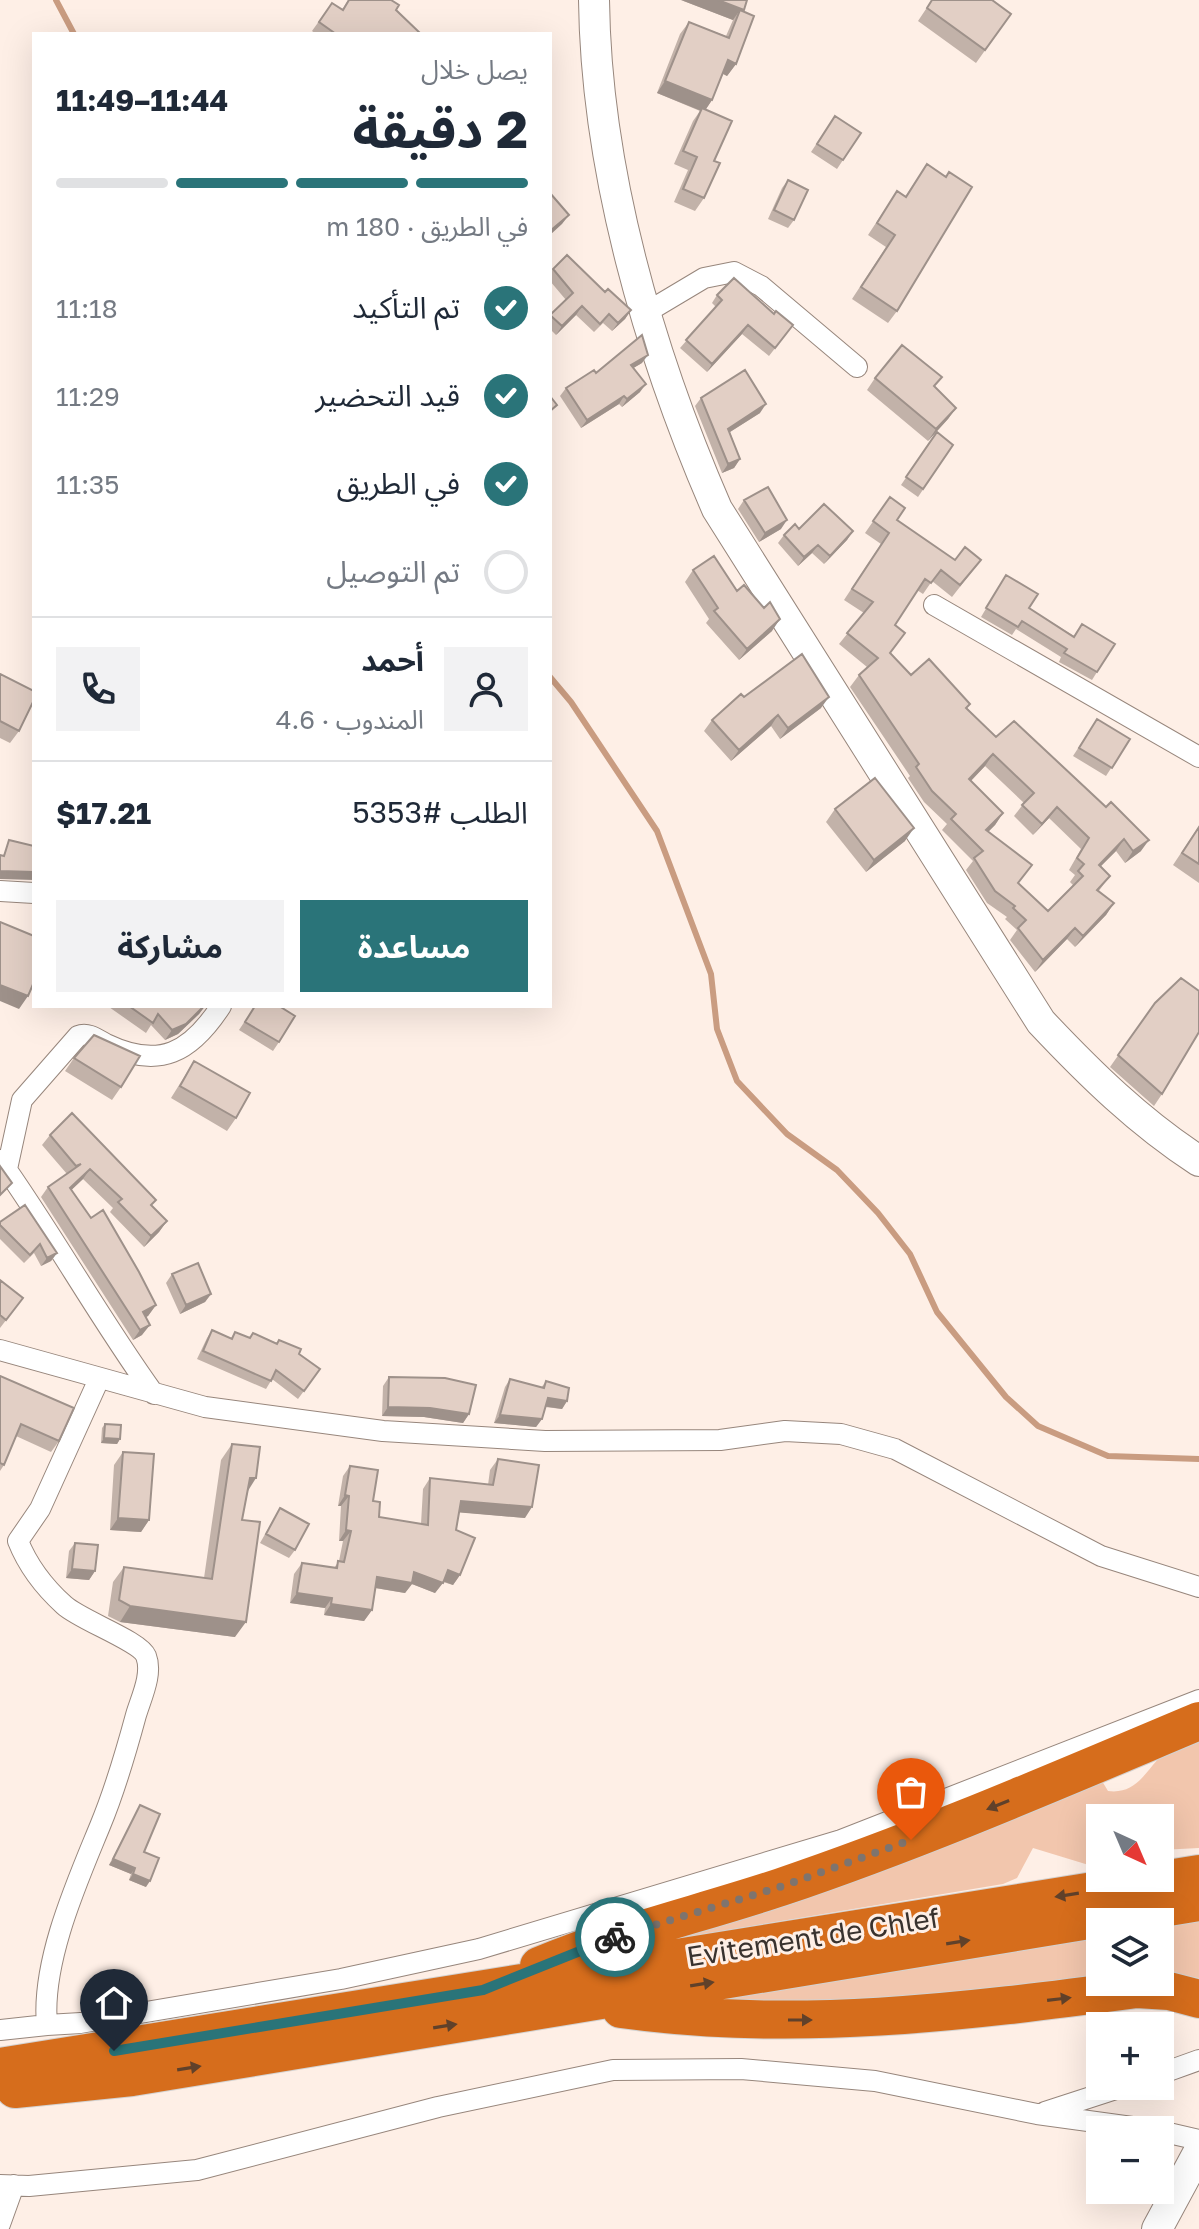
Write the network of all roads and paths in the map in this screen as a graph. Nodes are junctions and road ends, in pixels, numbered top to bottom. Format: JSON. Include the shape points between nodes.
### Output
{"nodes":[{"id":1,"x":594,"y":0,"type":"edge"},
{"id":2,"x":647,"y":312,"type":"junction"},
{"id":3,"x":857,"y":367,"type":"dead end"},
{"id":4,"x":934,"y":605,"type":"dead end"},
{"id":5,"x":1199,"y":757,"type":"edge"},
{"id":6,"x":0,"y":891,"type":"edge"},
{"id":7,"x":32,"y":893,"type":"edge"},
{"id":8,"x":219,"y":1008,"type":"edge"},
{"id":9,"x":1199,"y":1161,"type":"edge"},
{"id":10,"x":4,"y":1164,"type":"edge"},
{"id":11,"x":0,"y":1350,"type":"edge"},
{"id":12,"x":99,"y":1379,"type":"junction"},
{"id":13,"x":154,"y":1394,"type":"junction"},
{"id":14,"x":9,"y":1541,"type":"edge"},
{"id":15,"x":1199,"y":1587,"type":"edge"},
{"id":16,"x":1199,"y":1700,"type":"edge"},
{"id":17,"x":1199,"y":1721,"type":"edge"},
{"id":18,"x":1199,"y":1874,"type":"edge"},
{"id":19,"x":1199,"y":1902,"type":"edge"},
{"id":20,"x":483,"y":1990,"type":"junction"},
{"id":21,"x":1199,"y":1999,"type":"edge"},
{"id":22,"x":583,"y":2004,"type":"junction"},
{"id":23,"x":47,"y":2025,"type":"junction"},
{"id":24,"x":0,"y":2030,"type":"edge"},
{"id":25,"x":1199,"y":2060,"type":"edge"},
{"id":26,"x":0,"y":2067,"type":"edge"},
{"id":27,"x":1174,"y":2069,"type":"edge"},
{"id":28,"x":0,"y":2090,"type":"edge"},
{"id":29,"x":1086,"y":2098,"type":"edge"},
{"id":30,"x":1037,"y":2114,"type":"junction"},
{"id":31,"x":1086,"y":2121,"type":"edge"},
{"id":32,"x":1174,"y":2134,"type":"edge"},
{"id":33,"x":1199,"y":2140,"type":"edge"},
{"id":34,"x":1195,"y":2166,"type":"edge"},
{"id":35,"x":7,"y":2185,"type":"edge"},
{"id":36,"x":0,"y":2224,"type":"edge"},
{"id":37,"x":1157,"y":2229,"type":"edge"}],
"edges":[{"from":1,"to":2,"type":"main road","via":[[595,58],[609,167]]},
{"from":2,"to":3,"type":"street","via":[[704,278],[734,272],[761,286]]},
{"from":2,"to":9,"type":"main road","via":[[689,444],[717,509],[995,952],[1041,1022],[1094,1079],[1157,1134]]},
{"from":4,"to":5,"type":"street"},
{"from":6,"to":7,"type":"street"},
{"from":8,"to":10,"type":"street","via":[[191,1044],[162,1056],[136,1055],[87,1034],[78,1036],[22,1100]]},
{"from":10,"to":13,"type":"street"},
{"from":11,"to":12,"type":"street"},
{"from":12,"to":13,"type":"street"},
{"from":12,"to":14,"type":"street","via":[[40,1509]]},
{"from":13,"to":15,"type":"street","via":[[205,1407],[383,1431],[530,1440],[720,1440],[785,1431],[841,1434],[895,1449],[1101,1556]]},
{"from":14,"to":23,"type":"street","via":[[64,1606],[138,1647],[148,1663],[122,1765],[78,1875],[55,1960]]},
{"from":16,"to":23,"type":"street","via":[[841,1840],[479,1949],[341,1979]]},
{"from":17,"to":20,"type":"highway","one_way":true,"via":[[911,1840],[584,1947]]},
{"from":18,"to":20,"type":"highway","name":"Evitement de Chlef","one_way":true},
{"from":22,"to":19,"type":"highway","name":"Evitement de Chlef","one_way":true},
{"from":20,"to":26,"type":"highway","name":"Evitement de Chlef"},
{"from":22,"to":21,"type":"highway","one_way":true,"via":[[678,2017],[810,2021],[866,2020],[1137,1989]]},
{"from":28,"to":22,"type":"highway","name":"Evitement de Chlef","one_way":true,"via":[[132,2077]]},
{"from":23,"to":24,"type":"street"},
{"from":25,"to":27,"type":"street"},
{"from":29,"to":30,"type":"street"},
{"from":30,"to":31,"type":"street"},
{"from":30,"to":35,"type":"street","via":[[875,2081],[741,2069],[613,2070],[438,2107],[197,2170]]},
{"from":32,"to":33,"type":"street"},
{"from":34,"to":37,"type":"main road"},
{"from":35,"to":36,"type":"street"}]}
